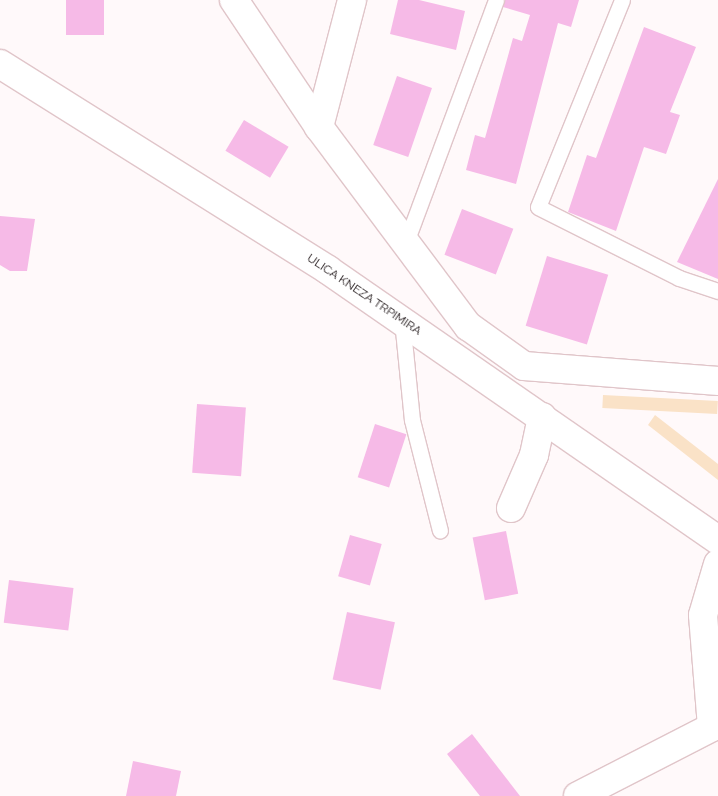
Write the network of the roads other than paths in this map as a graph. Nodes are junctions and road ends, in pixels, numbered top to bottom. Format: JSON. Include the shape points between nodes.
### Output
{"nodes":[{"id":1,"x":234,"y":0,"type":"edge"},
{"id":2,"x":352,"y":0,"type":"edge"},
{"id":3,"x":496,"y":0,"type":"edge"},
{"id":4,"x":622,"y":0,"type":"edge"},
{"id":5,"x":0,"y":64,"type":"edge"},
{"id":6,"x":319,"y":127,"type":"junction"},
{"id":7,"x":406,"y":242,"type":"junction"},
{"id":8,"x":718,"y":291,"type":"edge"},
{"id":9,"x":402,"y":320,"type":"junction"},
{"id":10,"x":718,"y":382,"type":"edge"},
{"id":11,"x":542,"y":417,"type":"junction"},
{"id":12,"x":511,"y":508,"type":"dead end"},
{"id":13,"x":440,"y":531,"type":"dead end"},
{"id":14,"x":718,"y":540,"type":"edge"},
{"id":15,"x":718,"y":564,"type":"edge"},
{"id":16,"x":715,"y":733,"type":"edge"},
{"id":17,"x":578,"y":796,"type":"edge"}],
"edges":[{"from":1,"to":6,"type":"street"},
{"from":2,"to":6,"type":"street"},
{"from":3,"to":7,"type":"lane"},
{"from":4,"to":8,"type":"lane","via":[[538,207],[679,278]]},
{"from":5,"to":9,"type":"street","name":"ULICA KNEZA TRPIMIRA"},
{"from":6,"to":7,"type":"street"},
{"from":7,"to":10,"type":"street","via":[[434,285],[468,326],[524,366]]},
{"from":9,"to":11,"type":"street","name":"ULICA KNEZA TRPIMIRA"},
{"from":9,"to":13,"type":"lane","via":[[412,420]]},
{"from":11,"to":12,"type":"street","via":[[534,456]]},
{"from":11,"to":14,"type":"street","name":"ULICA KNEZA TRPIMIRA"},
{"from":15,"to":16,"type":"street","via":[[704,615]]},
{"from":16,"to":17,"type":"street"}]}
